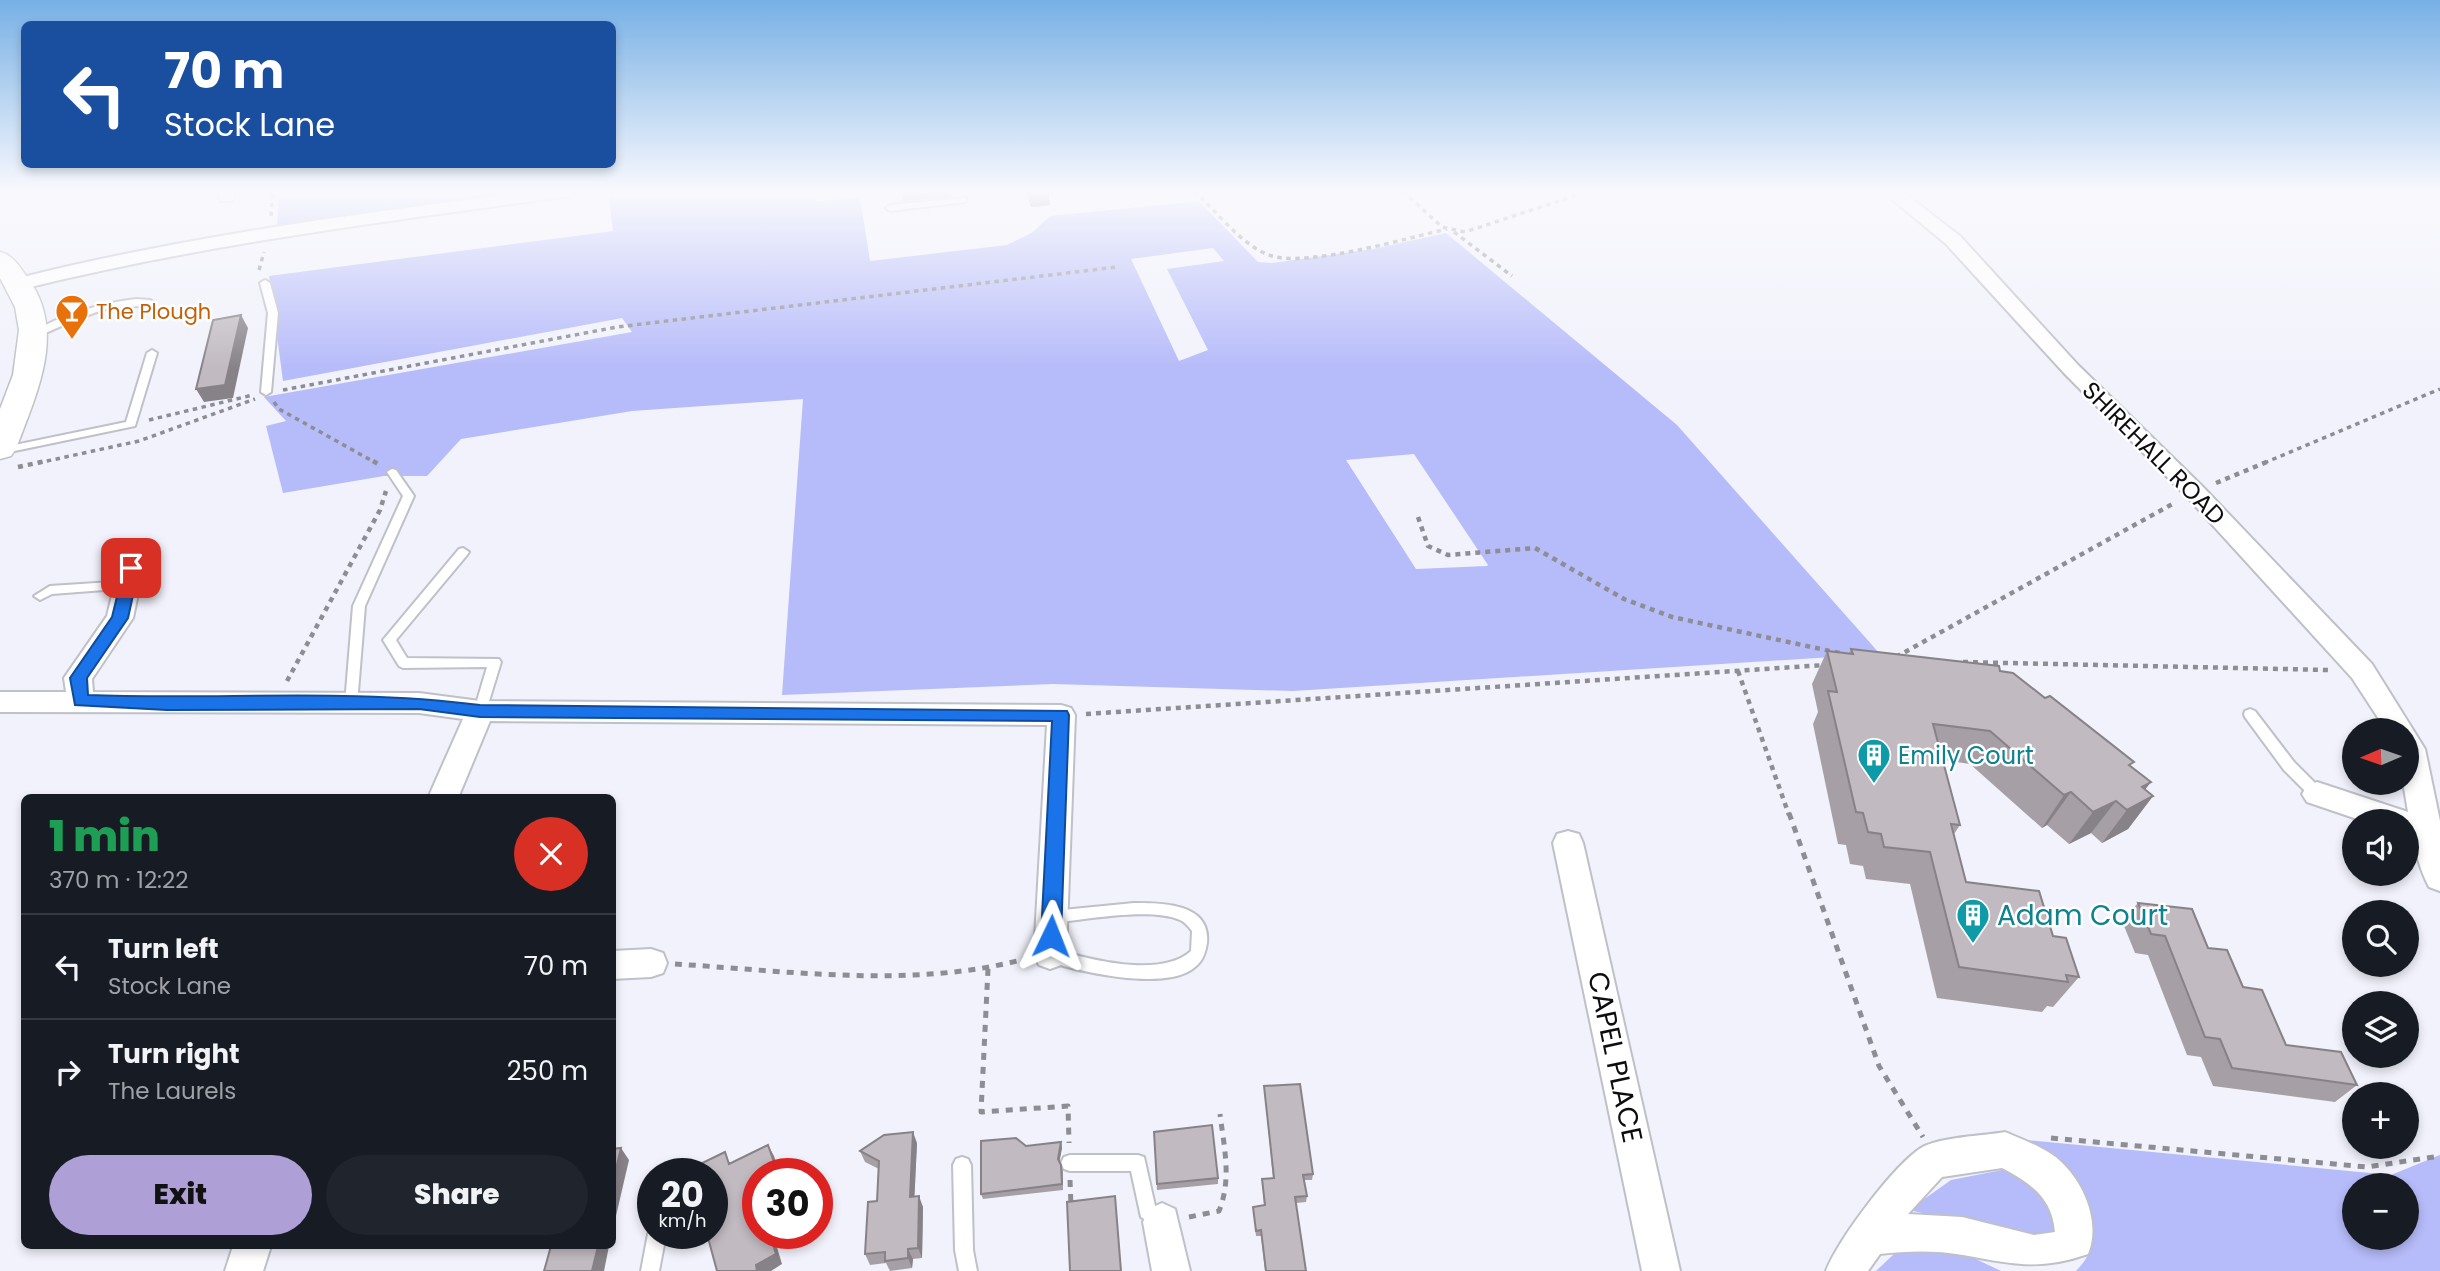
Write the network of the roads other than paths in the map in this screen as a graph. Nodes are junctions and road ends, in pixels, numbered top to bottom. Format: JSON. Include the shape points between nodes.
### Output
{"nodes":[{"id":1,"x":161,"y":250,"type":"edge"},
{"id":2,"x":1962,"y":250,"type":"edge"},
{"id":3,"x":0,"y":260,"type":"edge"},
{"id":4,"x":265,"y":283,"type":"road end"},
{"id":5,"x":18,"y":284,"type":"junction"},
{"id":6,"x":150,"y":303,"type":"dead end"},
{"id":7,"x":36,"y":334,"type":"junction"},
{"id":8,"x":152,"y":353,"type":"dead end"},
{"id":9,"x":267,"y":393,"type":"road end"},
{"id":10,"x":4,"y":456,"type":"edge"},
{"id":11,"x":392,"y":472,"type":"road end"},
{"id":12,"x":135,"y":551,"type":"dead end"},
{"id":13,"x":463,"y":552,"type":"dead end"},
{"id":14,"x":127,"y":584,"type":"junction"},
{"id":15,"x":40,"y":596,"type":"dead end"},
{"id":16,"x":81,"y":701,"type":"junction"},
{"id":17,"x":0,"y":702,"type":"edge"},
{"id":18,"x":351,"y":704,"type":"junction"},
{"id":19,"x":480,"y":711,"type":"junction"},
{"id":20,"x":2250,"y":714,"type":"dead end"},
{"id":21,"x":2393,"y":718,"type":"edge"},
{"id":22,"x":445,"y":794,"type":"edge"},
{"id":23,"x":2317,"y":794,"type":"joint"},
{"id":24,"x":2362,"y":809,"type":"edge"},
{"id":25,"x":2419,"y":838,"type":"edge"},
{"id":26,"x":1568,"y":843,"type":"dead end"},
{"id":27,"x":2440,"y":878,"type":"edge"},
{"id":28,"x":1052,"y":917,"type":"junction"},
{"id":29,"x":1050,"y":955,"type":"joint"},
{"id":30,"x":651,"y":963,"type":"road end"},
{"id":31,"x":616,"y":965,"type":"edge"},
{"id":32,"x":1070,"y":1163,"type":"dead end"},
{"id":33,"x":962,"y":1165,"type":"dead end"},
{"id":34,"x":1162,"y":1222,"type":"joint"},
{"id":35,"x":1870,"y":1237,"type":"junction"},
{"id":36,"x":251,"y":1249,"type":"edge"},
{"id":37,"x":654,"y":1249,"type":"edge"},
{"id":38,"x":244,"y":1271,"type":"edge"},
{"id":39,"x":650,"y":1271,"type":"edge"},
{"id":40,"x":968,"y":1271,"type":"edge"},
{"id":41,"x":1171,"y":1271,"type":"edge"},
{"id":42,"x":1661,"y":1271,"type":"edge"},
{"id":43,"x":1845,"y":1271,"type":"edge"}],
"edges":[{"from":1,"to":5,"type":"street"},
{"from":2,"to":21,"type":"street","name":"SHIREHALL ROAD","via":[[2362,671]]},
{"from":3,"to":5,"type":"main road"},
{"from":4,"to":9,"type":"lane","via":[[273,313]]},
{"from":5,"to":7,"type":"main road","via":[[30,305]]},
{"from":6,"to":7,"type":"lane","via":[[137,300],[79,314]]},
{"from":7,"to":10,"type":"main road"},
{"from":8,"to":10,"type":"lane","via":[[131,424]]},
{"from":11,"to":18,"type":"lane","via":[[409,496],[359,606]]},
{"from":12,"to":14,"type":"street"},
{"from":13,"to":19,"type":"lane","via":[[389,640],[402,663],[495,662]]},
{"from":14,"to":15,"type":"lane","via":[[50,590]]},
{"from":14,"to":16,"type":"street","via":[[120,618],[78,678]]},
{"from":16,"to":17,"type":"street"},
{"from":16,"to":18,"type":"street"},
{"from":18,"to":19,"type":"street","via":[[419,703]]},
{"from":19,"to":22,"type":"street"},
{"from":19,"to":28,"type":"street","via":[[1061,715]]},
{"from":20,"to":23,"type":"lane"},
{"from":23,"to":24,"type":"street"},
{"from":25,"to":27,"type":"street"},
{"from":26,"to":42,"type":"street","name":"CAPEL PLACE"},
{"from":28,"to":29,"type":"street"},
{"from":28,"to":29,"type":"lane","via":[[1162,910],[1192,919],[1202,944],[1185,969],[1169,972],[1077,964]]},
{"from":30,"to":31,"type":"street"},
{"from":32,"to":34,"type":"lane","via":[[1138,1163],[1147,1211]]},
{"from":33,"to":40,"type":"lane"},
{"from":34,"to":41,"type":"street"},
{"from":35,"to":35,"type":"street","via":[[1915,1230],[1966,1237],[2039,1263],[2063,1257],[2075,1241],[2072,1210],[2046,1172],[2005,1150],[1933,1161],[1894,1202]]},
{"from":35,"to":43,"type":"street"},
{"from":36,"to":38,"type":"street"},
{"from":37,"to":39,"type":"lane"}]}
